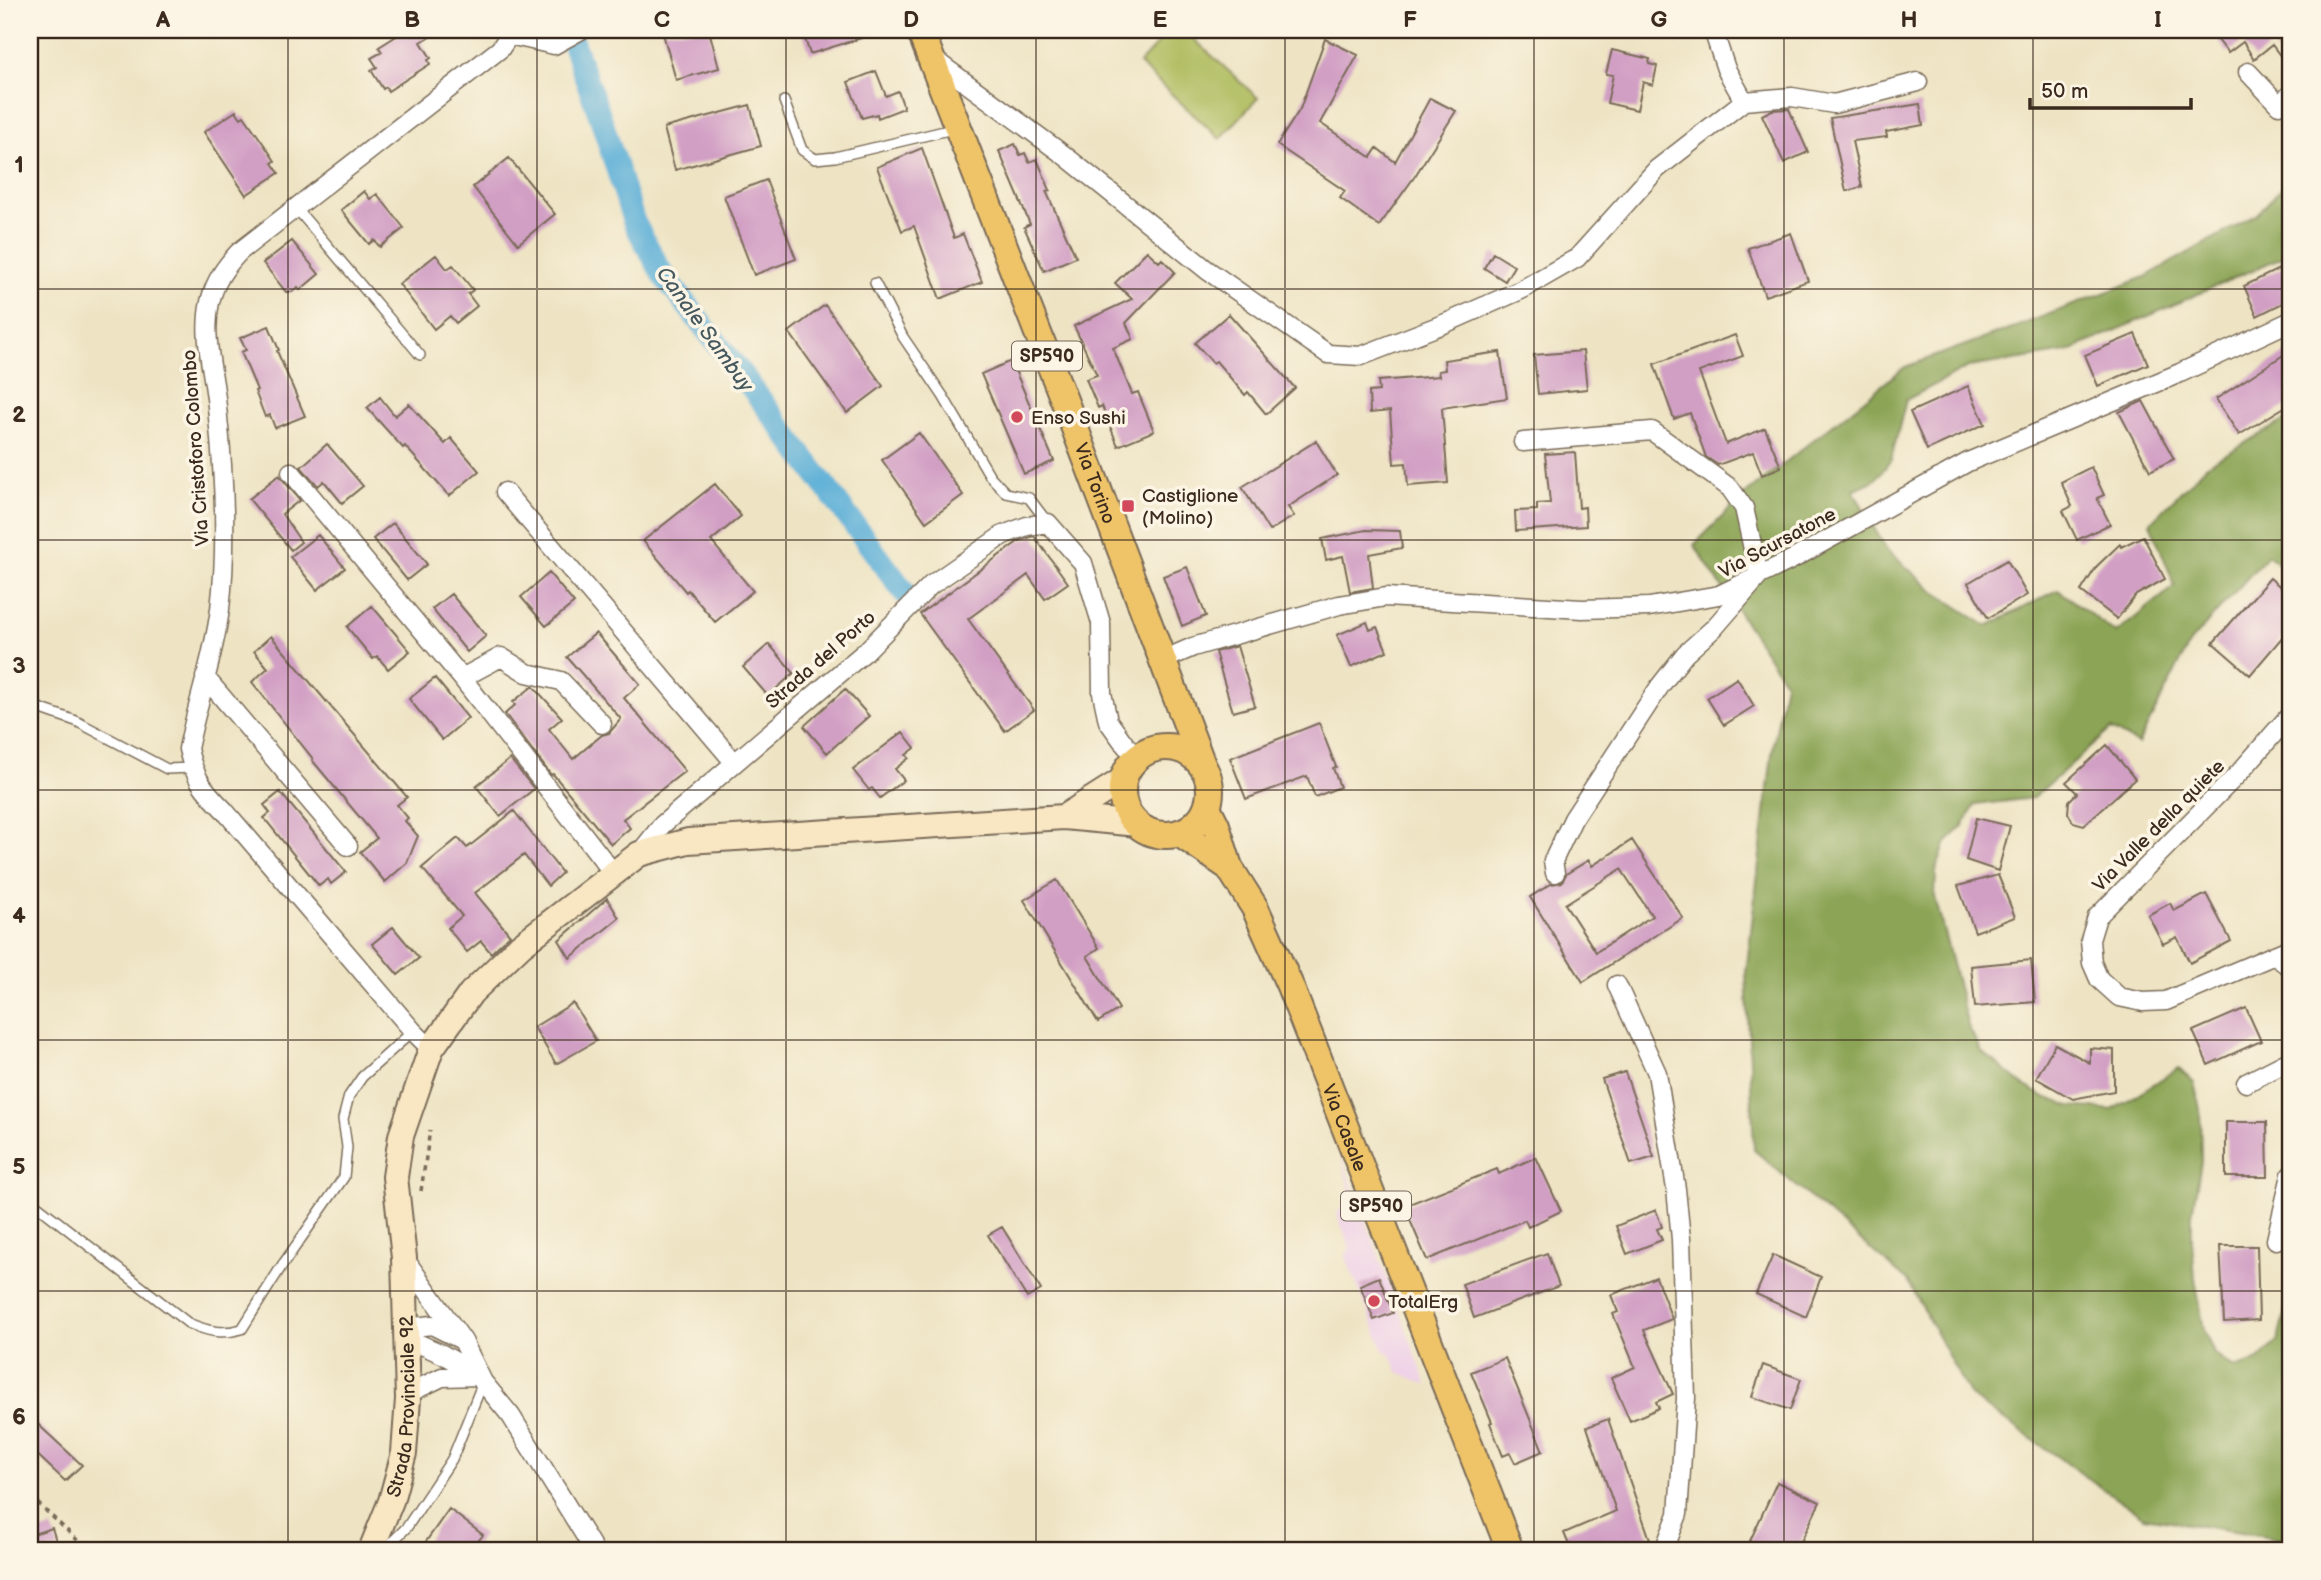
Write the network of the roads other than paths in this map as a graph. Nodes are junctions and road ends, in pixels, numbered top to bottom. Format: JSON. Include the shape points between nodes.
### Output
{"nodes":[{"id":1,"x":581,"y":30,"type":"edge"},
{"id":2,"x":920,"y":30,"type":"edge"},
{"id":3,"x":1713,"y":30,"type":"edge"},
{"id":4,"x":511,"y":32,"type":"edge"},
{"id":5,"x":930,"y":56,"type":"junction"},
{"id":6,"x":2248,"y":72,"type":"dead end"},
{"id":7,"x":1918,"y":82,"type":"dead end"},
{"id":8,"x":2291,"y":94,"type":"edge"},
{"id":9,"x":1744,"y":100,"type":"junction"},
{"id":10,"x":784,"y":101,"type":"dead end"},
{"id":11,"x":958,"y":128,"type":"junction"},
{"id":12,"x":296,"y":208,"type":"junction"},
{"id":13,"x":875,"y":284,"type":"dead end"},
{"id":14,"x":2291,"y":321,"type":"edge"},
{"id":15,"x":420,"y":355,"type":"dead end"},
{"id":16,"x":1523,"y":442,"type":"dead end"},
{"id":17,"x":291,"y":472,"type":"dead end"},
{"id":18,"x":505,"y":492,"type":"dead end"},
{"id":19,"x":1048,"y":523,"type":"junction"},
{"id":20,"x":1759,"y":576,"type":"junction"},
{"id":21,"x":1167,"y":672,"type":"junction"},
{"id":22,"x":205,"y":677,"type":"junction"},
{"id":23,"x":462,"y":678,"type":"junction"},
{"id":24,"x":30,"y":705,"type":"edge"},
{"id":25,"x":2291,"y":714,"type":"edge"},
{"id":26,"x":602,"y":724,"type":"dead end"},
{"id":27,"x":1167,"y":747,"type":"junction"},
{"id":28,"x":1139,"y":756,"type":"junction"},
{"id":29,"x":734,"y":762,"type":"junction"},
{"id":30,"x":1203,"y":767,"type":"junction"},
{"id":31,"x":192,"y":768,"type":"junction"},
{"id":32,"x":1124,"y":779,"type":"junction"},
{"id":33,"x":1207,"y":807,"type":"junction"},
{"id":34,"x":1064,"y":817,"type":"junction"},
{"id":35,"x":1138,"y":824,"type":"junction"},
{"id":36,"x":1178,"y":833,"type":"junction"},
{"id":37,"x":348,"y":846,"type":"dead end"},
{"id":38,"x":639,"y":854,"type":"junction"},
{"id":39,"x":1229,"y":867,"type":"junction"},
{"id":40,"x":1555,"y":873,"type":"dead end"},
{"id":41,"x":614,"y":874,"type":"junction"},
{"id":42,"x":2283,"y":952,"type":"edge"},
{"id":43,"x":2291,"y":968,"type":"edge"},
{"id":44,"x":1617,"y":985,"type":"dead end"},
{"id":45,"x":413,"y":1031,"type":"junction"},
{"id":46,"x":431,"y":1049,"type":"junction"},
{"id":47,"x":2291,"y":1060,"type":"edge"},
{"id":48,"x":2246,"y":1083,"type":"dead end"},
{"id":49,"x":2291,"y":1175,"type":"edge"},
{"id":50,"x":30,"y":1200,"type":"edge"},
{"id":51,"x":2276,"y":1240,"type":"dead end"},
{"id":52,"x":404,"y":1258,"type":"junction"},
{"id":53,"x":406,"y":1333,"type":"junction"},
{"id":54,"x":463,"y":1341,"type":"junction"},
{"id":55,"x":481,"y":1379,"type":"junction"},
{"id":56,"x":407,"y":1394,"type":"junction"},
{"id":57,"x":371,"y":1550,"type":"edge"},
{"id":58,"x":384,"y":1550,"type":"edge"},
{"id":59,"x":594,"y":1550,"type":"edge"},
{"id":60,"x":1510,"y":1550,"type":"edge"},
{"id":61,"x":1664,"y":1550,"type":"edge"}],
"edges":[{"from":1,"to":4,"type":"street","name":"Via Cristoforo Colombo","via":[[554,45]]},
{"from":2,"to":5,"type":"main road","name":"Via Torino","number":"SP590"},
{"from":3,"to":9,"type":"street","via":[[1726,69]]},
{"from":4,"to":12,"type":"street","name":"Via Cristoforo Colombo","via":[[500,49]]},
{"from":5,"to":9,"type":"street","via":[[1208,270],[1328,354],[1361,356],[1521,290],[1577,258],[1657,169]]},
{"from":5,"to":11,"type":"main road","name":"Via Torino","number":"SP590"},
{"from":6,"to":8,"type":"street","via":[[2279,105]]},
{"from":7,"to":9,"type":"street","via":[[1834,104],[1792,97]]},
{"from":10,"to":11,"type":"lane","via":[[802,149],[815,159]]},
{"from":11,"to":21,"type":"main road","name":"Via Torino","number":"SP590"},
{"from":12,"to":15,"type":"lane"},
{"from":12,"to":22,"type":"street","name":"Via Cristoforo Colombo","via":[[222,270],[210,303],[208,352],[217,406],[224,555],[220,611]]},
{"from":13,"to":19,"type":"lane","via":[[990,476],[1006,493],[1029,498]]},
{"from":14,"to":20,"type":"street","name":"Via Scursatone","via":[[1968,462]]},
{"from":16,"to":20,"type":"street","via":[[1652,431],[1730,488],[1744,508]]},
{"from":17,"to":23,"type":"street"},
{"from":18,"to":29,"type":"street"},
{"from":19,"to":28,"type":"street","via":[[1083,563],[1101,623],[1102,693],[1108,720]]},
{"from":19,"to":29,"type":"street","name":"Strada del Porto","via":[[1003,535],[931,585],[866,651]]},
{"from":20,"to":21,"type":"street","name":"Via Scursatone","via":[[1719,595],[1649,607],[1582,609],[1386,597],[1339,605],[1194,647]]},
{"from":20,"to":40,"type":"street","via":[[1660,686],[1573,819],[1553,861]]},
{"from":21,"to":27,"type":"main road","number":"SP590"},
{"from":21,"to":30,"type":"main road","number":"SP590"},
{"from":22,"to":31,"type":"street","name":"Via Cristoforo Colombo","via":[[188,749]]},
{"from":22,"to":37,"type":"street"},
{"from":23,"to":26,"type":"street","via":[[501,657],[527,673],[561,681]]},
{"from":23,"to":41,"type":"street"},
{"from":24,"to":31,"type":"lane","via":[[76,720],[167,769]]},
{"from":25,"to":42,"type":"street","name":"Via Valle della quiete","via":[[2097,917],[2090,940],[2099,979],[2119,997],[2143,1002],[2166,1001]]},
{"from":27,"to":28,"type":"main road"},
{"from":27,"to":30,"type":"main road","via":[[1181,749]]},
{"from":28,"to":32,"type":"main road"},
{"from":29,"to":38,"type":"street","name":"Strada del Porto","via":[[662,825]]},
{"from":30,"to":33,"type":"main road","number":"SP590","via":[[1210,793]]},
{"from":31,"to":45,"type":"street","via":[[201,787]]},
{"from":32,"to":34,"type":"main road"},
{"from":32,"to":35,"type":"main road","via":[[1124,803]]},
{"from":33,"to":36,"type":"main road","via":[[1191,827]]},
{"from":33,"to":39,"type":"main road","number":"SP590"},
{"from":34,"to":35,"type":"main road"},
{"from":34,"to":38,"type":"main road","via":[[800,832],[688,842]]},
{"from":35,"to":36,"type":"main road","number":"SP590","via":[[1150,832]]},
{"from":36,"to":39,"type":"main road","number":"SP590"},
{"from":38,"to":41,"type":"main road","name":"Strada Provinciale 92"},
{"from":39,"to":60,"type":"main road","name":"Via Casale","number":"SP590","via":[[1255,908],[1290,986]]},
{"from":41,"to":46,"type":"main road","name":"Strada Provinciale 92","via":[[521,944],[471,993]]},
{"from":42,"to":43,"type":"street"},
{"from":44,"to":61,"type":"street","via":[[1657,1073],[1681,1239],[1686,1398],[1678,1514]]},
{"from":45,"to":46,"type":"street"},
{"from":45,"to":50,"type":"lane","via":[[362,1077],[349,1096],[343,1119],[347,1146],[344,1177],[242,1329],[208,1332],[188,1322]]},
{"from":46,"to":52,"type":"main road","name":"Strada Provinciale 92","via":[[401,1136],[396,1177]]},
{"from":47,"to":48,"type":"street"},
{"from":49,"to":51,"type":"street"},
{"from":52,"to":53,"type":"main road","name":"Strada Provinciale 92"},
{"from":52,"to":54,"type":"street"},
{"from":53,"to":54,"type":"street","via":[[432,1325]]},
{"from":53,"to":55,"type":"street"},
{"from":53,"to":56,"type":"main road","name":"Strada Provinciale 92"},
{"from":54,"to":55,"type":"street"},
{"from":55,"to":56,"type":"street","via":[[442,1377]]},
{"from":55,"to":58,"type":"lane","via":[[452,1460],[407,1527]]},
{"from":55,"to":59,"type":"street","via":[[511,1416]]},
{"from":56,"to":57,"type":"main road","name":"Strada Provinciale 92","via":[[404,1453]]}]}
